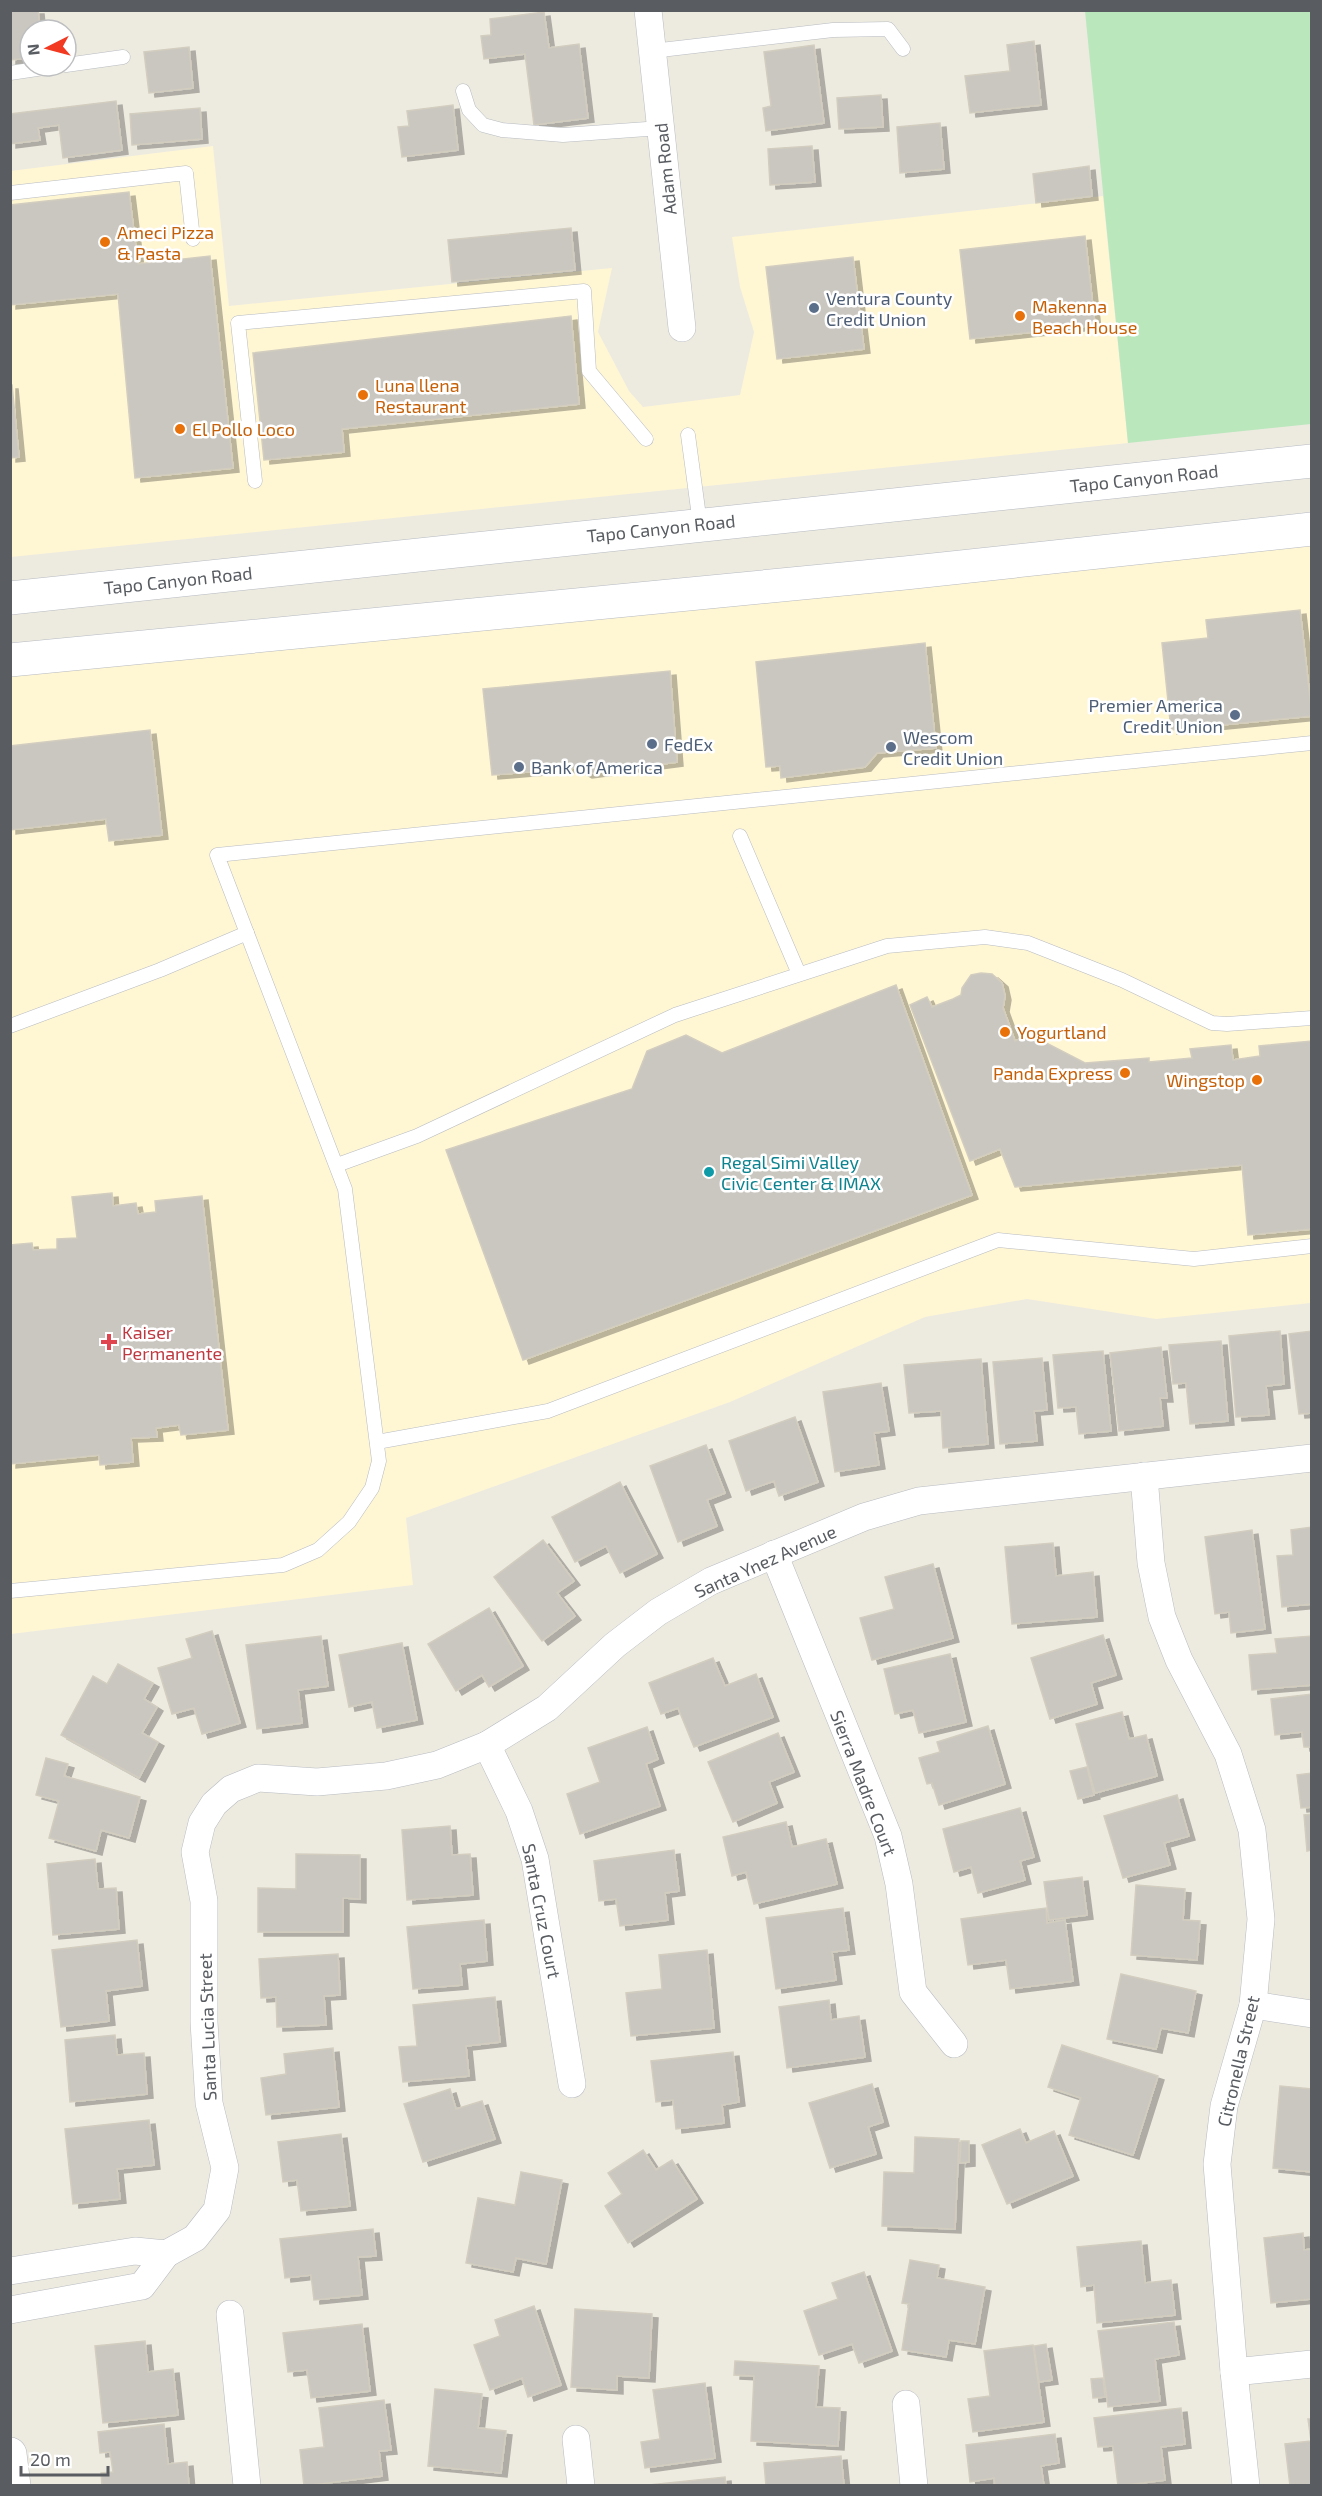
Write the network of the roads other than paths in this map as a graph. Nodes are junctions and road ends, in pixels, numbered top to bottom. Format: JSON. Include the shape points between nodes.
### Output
{"nodes":[{"id":1,"x":648,"y":10,"type":"edge"},
{"id":2,"x":903,"y":49,"type":"dead end"},
{"id":3,"x":652,"y":51,"type":"junction"},
{"id":4,"x":123,"y":57,"type":"dead end"},
{"id":5,"x":78,"y":63,"type":"edge"},
{"id":6,"x":463,"y":91,"type":"dead end"},
{"id":7,"x":661,"y":128,"type":"junction"},
{"id":8,"x":10,"y":193,"type":"edge"},
{"id":9,"x":193,"y":239,"type":"dead end"},
{"id":10,"x":682,"y":328,"type":"dead end"},
{"id":11,"x":688,"y":435,"type":"dead end"},
{"id":12,"x":646,"y":439,"type":"dead end"},
{"id":13,"x":1311,"y":461,"type":"edge"},
{"id":14,"x":255,"y":481,"type":"dead end"},
{"id":15,"x":700,"y":524,"type":"junction"},
{"id":16,"x":1311,"y":529,"type":"edge"},
{"id":17,"x":10,"y":597,"type":"edge"},
{"id":18,"x":10,"y":660,"type":"edge"},
{"id":19,"x":1311,"y":743,"type":"edge"},
{"id":20,"x":740,"y":836,"type":"dead end"},
{"id":21,"x":247,"y":933,"type":"junction"},
{"id":22,"x":799,"y":974,"type":"junction"},
{"id":23,"x":1311,"y":1018,"type":"edge"},
{"id":24,"x":10,"y":1026,"type":"edge"},
{"id":25,"x":337,"y":1165,"type":"junction"},
{"id":26,"x":1311,"y":1246,"type":"edge"},
{"id":27,"x":377,"y":1442,"type":"junction"},
{"id":28,"x":1311,"y":1458,"type":"edge"},
{"id":29,"x":1144,"y":1476,"type":"junction"},
{"id":30,"x":774,"y":1554,"type":"junction"},
{"id":31,"x":10,"y":1591,"type":"edge"},
{"id":32,"x":488,"y":1745,"type":"junction"},
{"id":33,"x":208,"y":1812,"type":"joint"},
{"id":34,"x":1253,"y":2005,"type":"junction"},
{"id":35,"x":1311,"y":2014,"type":"edge"},
{"id":36,"x":954,"y":2044,"type":"dead end"},
{"id":37,"x":572,"y":2084,"type":"dead end"},
{"id":38,"x":166,"y":2254,"type":"junction"},
{"id":39,"x":10,"y":2271,"type":"edge"},
{"id":40,"x":10,"y":2310,"type":"edge"},
{"id":41,"x":230,"y":2314,"type":"dead end"},
{"id":42,"x":1311,"y":2364,"type":"edge"},
{"id":43,"x":1234,"y":2372,"type":"junction"},
{"id":44,"x":906,"y":2404,"type":"dead end"},
{"id":45,"x":576,"y":2439,"type":"dead end"},
{"id":46,"x":10,"y":2454,"type":"edge"},
{"id":47,"x":14,"y":2486,"type":"edge"},
{"id":48,"x":247,"y":2486,"type":"edge"},
{"id":49,"x":581,"y":2486,"type":"edge"},
{"id":50,"x":914,"y":2486,"type":"edge"},
{"id":51,"x":1246,"y":2486,"type":"edge"}],
"edges":[{"from":1,"to":3,"type":"street","name":"Adam Road"},
{"from":2,"to":3,"type":"lane","via":[[888,29],[833,30]]},
{"from":3,"to":7,"type":"street","name":"Adam Road"},
{"from":4,"to":5,"type":"lane"},
{"from":6,"to":7,"type":"lane","via":[[470,110],[483,126],[502,130],[562,135]]},
{"from":7,"to":10,"type":"street","name":"Adam Road"},
{"from":8,"to":9,"type":"lane","via":[[186,173]]},
{"from":11,"to":15,"type":"lane"},
{"from":12,"to":14,"type":"lane","via":[[589,371],[584,291],[238,323]]},
{"from":13,"to":15,"type":"main road","name":"Tapo Canyon Road"},
{"from":15,"to":17,"type":"main road","name":"Tapo Canyon Road"},
{"from":16,"to":18,"type":"main road","via":[[905,573]]},
{"from":19,"to":21,"type":"lane","via":[[217,855]]},
{"from":20,"to":22,"type":"lane"},
{"from":21,"to":24,"type":"lane"},
{"from":21,"to":25,"type":"lane"},
{"from":22,"to":23,"type":"lane","via":[[887,946],[985,937],[1029,943],[1122,980],[1212,1023]]},
{"from":22,"to":25,"type":"lane","via":[[675,1015],[417,1136]]},
{"from":25,"to":27,"type":"lane","via":[[345,1189]]},
{"from":26,"to":27,"type":"lane","via":[[1194,1259],[998,1240],[548,1411]]},
{"from":27,"to":31,"type":"lane","via":[[379,1461],[372,1488],[349,1522],[318,1550],[283,1565]]},
{"from":28,"to":29,"type":"street","name":"Santa Ynez Avenue"},
{"from":29,"to":30,"type":"street","name":"Santa Ynez Avenue","via":[[919,1501],[864,1517]]},
{"from":29,"to":34,"type":"street","name":"Citronella Street","via":[[1151,1563],[1162,1617],[1179,1660],[1228,1754],[1252,1830],[1261,1919]]},
{"from":30,"to":32,"type":"street","name":"Santa Ynez Avenue","via":[[711,1581],[658,1612],[615,1645],[548,1708]]},
{"from":30,"to":36,"type":"street","name":"Sierra Madre Court","via":[[888,1836],[899,1884],[913,1992]]},
{"from":32,"to":33,"type":"street","name":"Santa Ynez Avenue","via":[[437,1765],[386,1776],[317,1782],[258,1778],[231,1789]]},
{"from":32,"to":37,"type":"street","name":"Santa Cruz Court","via":[[519,1811],[535,1859]]},
{"from":33,"to":38,"type":"street","name":"Santa Lucia Street","via":[[195,1852],[204,1901],[208,2103],[225,2168],[217,2210],[195,2238]]},
{"from":34,"to":35,"type":"street"},
{"from":34,"to":43,"type":"street","name":"Citronella Street","via":[[1224,2106],[1217,2164]]},
{"from":38,"to":39,"type":"street","via":[[135,2251]]},
{"from":38,"to":40,"type":"street","name":"Santa Lucia Street","via":[[142,2286]]},
{"from":41,"to":48,"type":"street"},
{"from":42,"to":43,"type":"street"},
{"from":43,"to":51,"type":"street","name":"Citronella Street"},
{"from":44,"to":50,"type":"street"},
{"from":45,"to":49,"type":"street"},
{"from":46,"to":47,"type":"main road"}]}
